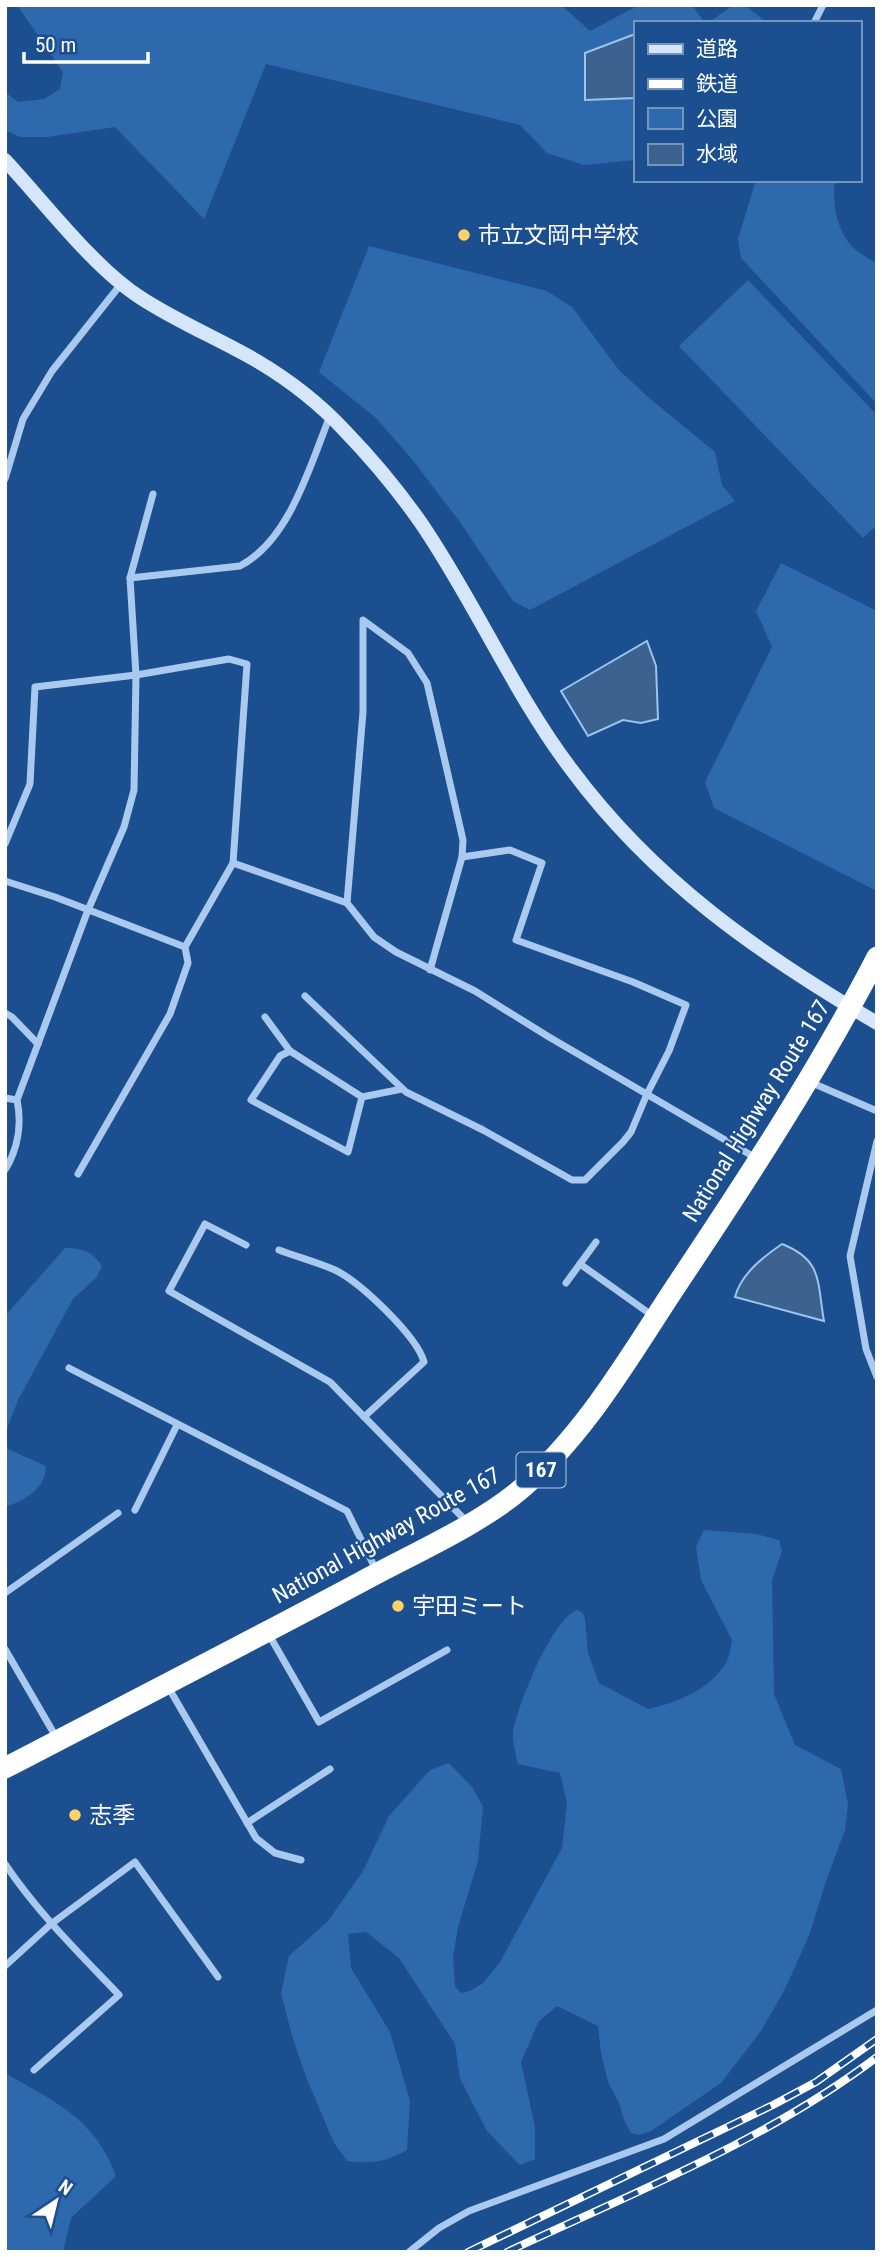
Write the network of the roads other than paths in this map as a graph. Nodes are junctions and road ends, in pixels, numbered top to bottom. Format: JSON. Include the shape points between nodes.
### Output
{"nodes":[{"id":1,"x":823,"y":5,"type":"edge"},
{"id":2,"x":815,"y":21,"type":"edge"},
{"id":3,"x":5,"y":160,"type":"edge"},
{"id":4,"x":121,"y":284,"type":"junction"},
{"id":5,"x":331,"y":415,"type":"junction"},
{"id":6,"x":5,"y":479,"type":"edge"},
{"id":7,"x":153,"y":494,"type":"dead end"},
{"id":8,"x":130,"y":578,"type":"junction"},
{"id":9,"x":136,"y":675,"type":"junction"},
{"id":10,"x":5,"y":844,"type":"edge"},
{"id":11,"x":462,"y":857,"type":"junction"},
{"id":12,"x":233,"y":863,"type":"junction"},
{"id":13,"x":5,"y":881,"type":"edge"},
{"id":14,"x":346,"y":903,"type":"junction"},
{"id":15,"x":88,"y":910,"type":"junction"},
{"id":16,"x":185,"y":947,"type":"junction"},
{"id":17,"x":877,"y":957,"type":"edge"},
{"id":18,"x":430,"y":970,"type":"junction"},
{"id":19,"x":305,"y":996,"type":"dead end"},
{"id":20,"x":851,"y":1008,"type":"junction"},
{"id":21,"x":5,"y":1013,"type":"edge"},
{"id":22,"x":265,"y":1017,"type":"dead end"},
{"id":23,"x":877,"y":1023,"type":"edge"},
{"id":24,"x":38,"y":1044,"type":"junction"},
{"id":25,"x":290,"y":1051,"type":"junction"},
{"id":26,"x":809,"y":1082,"type":"junction"},
{"id":27,"x":402,"y":1089,"type":"junction"},
{"id":28,"x":647,"y":1094,"type":"junction"},
{"id":29,"x":362,"y":1097,"type":"junction"},
{"id":30,"x":5,"y":1098,"type":"edge"},
{"id":31,"x":17,"y":1100,"type":"junction"},
{"id":32,"x":877,"y":1111,"type":"edge"},
{"id":33,"x":877,"y":1141,"type":"edge"},
{"id":34,"x":760,"y":1160,"type":"junction"},
{"id":35,"x":5,"y":1170,"type":"edge"},
{"id":36,"x":78,"y":1174,"type":"dead end"},
{"id":37,"x":596,"y":1242,"type":"dead end"},
{"id":38,"x":246,"y":1245,"type":"dead end"},
{"id":39,"x":279,"y":1250,"type":"dead end"},
{"id":40,"x":580,"y":1265,"type":"junction"},
{"id":41,"x":566,"y":1283,"type":"dead end"},
{"id":42,"x":655,"y":1318,"type":"junction"},
{"id":43,"x":69,"y":1368,"type":"dead end"},
{"id":44,"x":877,"y":1377,"type":"edge"},
{"id":45,"x":364,"y":1417,"type":"junction"},
{"id":46,"x":177,"y":1425,"type":"junction"},
{"id":47,"x":135,"y":1510,"type":"dead end"},
{"id":48,"x":118,"y":1513,"type":"dead end"},
{"id":49,"x":468,"y":1524,"type":"junction"},
{"id":50,"x":377,"y":1573,"type":"junction"},
{"id":51,"x":5,"y":1593,"type":"edge"},
{"id":52,"x":268,"y":1632,"type":"junction"},
{"id":53,"x":5,"y":1649,"type":"edge"},
{"id":54,"x":447,"y":1650,"type":"dead end"},
{"id":55,"x":167,"y":1684,"type":"junction"},
{"id":56,"x":58,"y":1741,"type":"junction"},
{"id":57,"x":5,"y":1768,"type":"edge"},
{"id":58,"x":330,"y":1769,"type":"dead end"},
{"id":59,"x":247,"y":1823,"type":"junction"},
{"id":60,"x":301,"y":1860,"type":"dead end"},
{"id":61,"x":5,"y":1864,"type":"edge"},
{"id":62,"x":51,"y":1924,"type":"junction"},
{"id":63,"x":5,"y":1966,"type":"edge"},
{"id":64,"x":218,"y":1977,"type":"dead end"},
{"id":65,"x":877,"y":2010,"type":"edge"},
{"id":66,"x":34,"y":2070,"type":"dead end"},
{"id":67,"x":409,"y":2252,"type":"edge"}],
"edges":[{"from":1,"to":2,"type":"street"},
{"from":3,"to":4,"type":"street"},
{"from":4,"to":5,"type":"street","via":[[259,362]]},
{"from":4,"to":6,"type":"street","via":[[34,400],[23,419]]},
{"from":5,"to":8,"type":"street","via":[[291,511],[256,558],[240,566]]},
{"from":5,"to":20,"type":"street","via":[[422,524],[535,715],[616,825],[726,926]]},
{"from":7,"to":8,"type":"street"},
{"from":8,"to":9,"type":"street"},
{"from":9,"to":10,"type":"street","via":[[36,687],[30,784]]},
{"from":9,"to":12,"type":"street","via":[[229,659],[247,664]]},
{"from":9,"to":15,"type":"street","via":[[134,790],[124,827]]},
{"from":11,"to":14,"type":"street","via":[[463,840],[427,683],[408,653],[363,620],[363,712]]},
{"from":11,"to":18,"type":"street"},
{"from":11,"to":28,"type":"street","via":[[510,850],[542,863],[516,940],[686,1005]]},
{"from":12,"to":14,"type":"street"},
{"from":12,"to":16,"type":"street"},
{"from":13,"to":15,"type":"street"},
{"from":14,"to":18,"type":"street","via":[[374,937]]},
{"from":15,"to":16,"type":"street"},
{"from":15,"to":24,"type":"street"},
{"from":16,"to":36,"type":"street","via":[[188,963],[170,1014]]},
{"from":17,"to":20,"type":"highway","name":"National Highway Route 167","number":"167"},
{"from":18,"to":28,"type":"street","via":[[475,991]]},
{"from":19,"to":27,"type":"street"},
{"from":20,"to":23,"type":"street"},
{"from":20,"to":26,"type":"highway","name":"National Highway Route 167","number":"167"},
{"from":21,"to":24,"type":"street"},
{"from":22,"to":25,"type":"street"},
{"from":24,"to":31,"type":"street"},
{"from":25,"to":29,"type":"street"},
{"from":25,"to":29,"type":"street","via":[[279,1056],[251,1100],[348,1152]]},
{"from":26,"to":32,"type":"street"},
{"from":26,"to":34,"type":"highway","name":"National Highway Route 167","number":"167"},
{"from":27,"to":28,"type":"street","via":[[578,1181],[585,1180],[631,1132]]},
{"from":27,"to":29,"type":"street"},
{"from":28,"to":34,"type":"street"},
{"from":30,"to":31,"type":"street"},
{"from":31,"to":35,"type":"street","via":[[16,1151]]},
{"from":33,"to":44,"type":"street","via":[[850,1256],[866,1349]]},
{"from":34,"to":42,"type":"highway","name":"National Highway Route 167","number":"167"},
{"from":37,"to":40,"type":"street"},
{"from":38,"to":45,"type":"street","via":[[205,1224],[169,1291],[330,1382]]},
{"from":39,"to":45,"type":"street","via":[[337,1271],[383,1307],[420,1349],[424,1362]]},
{"from":40,"to":41,"type":"street"},
{"from":40,"to":42,"type":"street"},
{"from":42,"to":49,"type":"highway","name":"National Highway Route 167","number":"167","via":[[554,1459],[518,1492]]},
{"from":43,"to":46,"type":"street"},
{"from":45,"to":49,"type":"street"},
{"from":46,"to":47,"type":"street"},
{"from":46,"to":50,"type":"street","via":[[348,1511]]},
{"from":48,"to":51,"type":"street"},
{"from":49,"to":50,"type":"highway","name":"National Highway Route 167","number":"167"},
{"from":50,"to":52,"type":"highway","name":"National Highway Route 167","number":"167"},
{"from":52,"to":54,"type":"street","via":[[319,1723]]},
{"from":52,"to":55,"type":"highway","name":"National Highway Route 167","number":"167"},
{"from":53,"to":56,"type":"street"},
{"from":55,"to":56,"type":"highway","name":"National Highway Route 167","number":"167"},
{"from":55,"to":59,"type":"street"},
{"from":56,"to":57,"type":"highway","name":"National Highway Route 167","number":"167"},
{"from":58,"to":59,"type":"street"},
{"from":59,"to":60,"type":"street","via":[[264,1847]]},
{"from":61,"to":62,"type":"street"},
{"from":62,"to":63,"type":"street"},
{"from":62,"to":64,"type":"street","via":[[135,1861]]},
{"from":62,"to":66,"type":"street","via":[[119,1995]]},
{"from":65,"to":67,"type":"street","via":[[664,2139],[469,2211]]}]}
